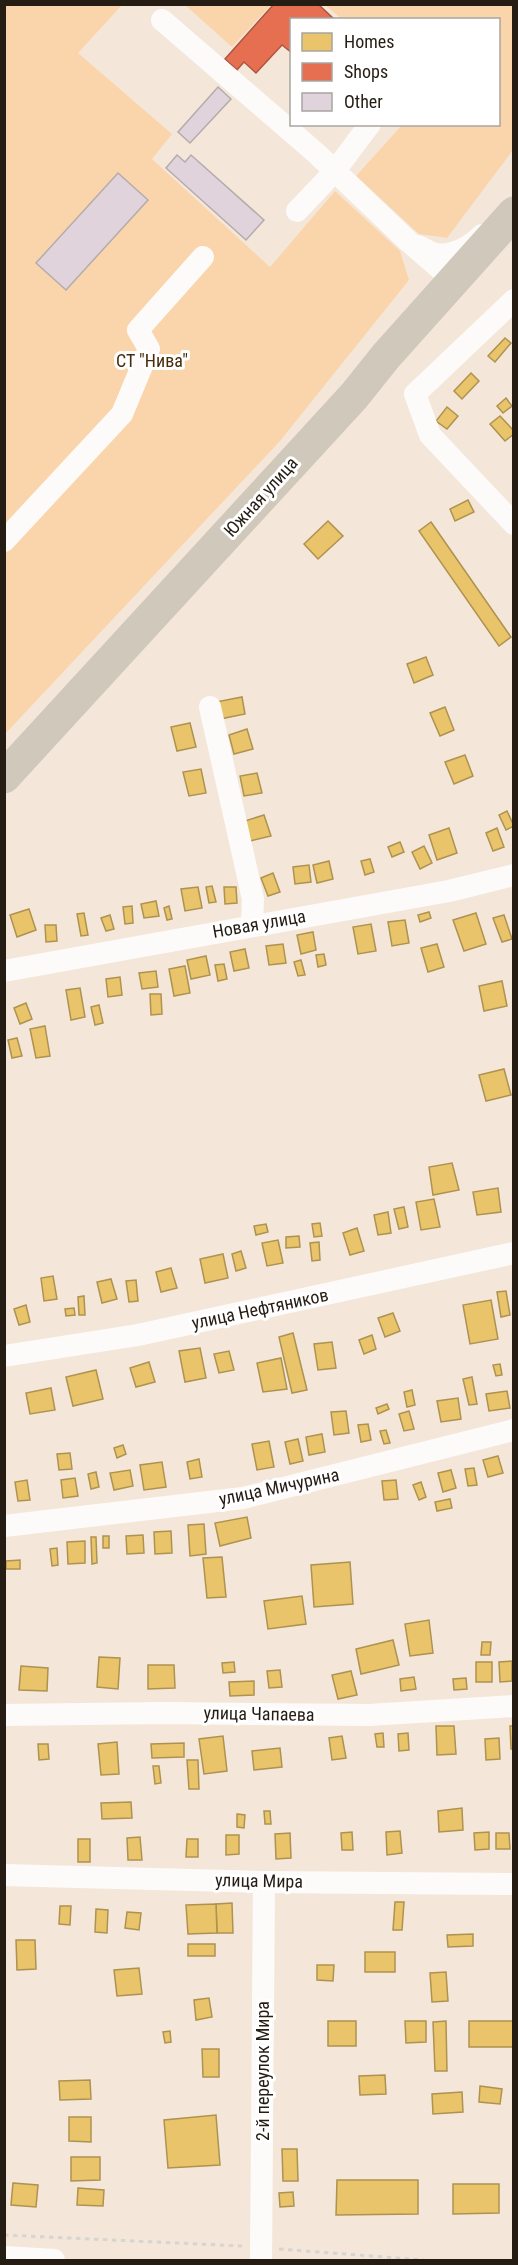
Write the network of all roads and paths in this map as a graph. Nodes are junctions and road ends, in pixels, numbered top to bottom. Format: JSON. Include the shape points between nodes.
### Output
{"nodes":[{"id":1,"x":162,"y":20,"type":"dead end"},
{"id":2,"x":368,"y":126,"type":"edge"},
{"id":3,"x":334,"y":172,"type":"junction"},
{"id":4,"x":513,"y":205,"type":"edge"},
{"id":5,"x":297,"y":210,"type":"dead end"},
{"id":6,"x":513,"y":213,"type":"edge"},
{"id":7,"x":408,"y":241,"type":"junction"},
{"id":8,"x":203,"y":257,"type":"dead end"},
{"id":9,"x":453,"y":280,"type":"junction"},
{"id":10,"x":513,"y":300,"type":"edge"},
{"id":11,"x":354,"y":396,"type":"junction"},
{"id":12,"x":513,"y":524,"type":"edge"},
{"id":13,"x":4,"y":541,"type":"edge"},
{"id":14,"x":210,"y":707,"type":"dead end"},
{"id":15,"x":4,"y":777,"type":"edge"},
{"id":16,"x":513,"y":874,"type":"edge"},
{"id":17,"x":252,"y":925,"type":"junction"},
{"id":18,"x":4,"y":971,"type":"edge"},
{"id":19,"x":513,"y":1253,"type":"edge"},
{"id":20,"x":4,"y":1356,"type":"edge"},
{"id":21,"x":513,"y":1430,"type":"edge"},
{"id":22,"x":4,"y":1526,"type":"edge"},
{"id":23,"x":513,"y":1706,"type":"edge"},
{"id":24,"x":4,"y":1715,"type":"edge"},
{"id":25,"x":4,"y":1875,"type":"edge"},
{"id":26,"x":264,"y":1882,"type":"junction"},
{"id":27,"x":513,"y":1884,"type":"edge"},
{"id":28,"x":4,"y":2235,"type":"edge"},
{"id":29,"x":261,"y":2254,"type":"edge"},
{"id":30,"x":4,"y":2257,"type":"edge"},
{"id":31,"x":54,"y":2260,"type":"edge"},
{"id":32,"x":424,"y":2260,"type":"edge"}],
"edges":[{"from":1,"to":3,"type":"street"},
{"from":2,"to":3,"type":"street"},
{"from":3,"to":5,"type":"street"},
{"from":3,"to":7,"type":"street"},
{"from":4,"to":7,"type":"street","via":[[475,243],[457,252],[437,254]]},
{"from":6,"to":9,"type":"highway","name":"Южная улица"},
{"from":7,"to":9,"type":"street"},
{"from":7,"to":11,"type":"street","via":[[425,264],[425,300]]},
{"from":8,"to":13,"type":"street","via":[[138,330],[149,349],[122,414]]},
{"from":9,"to":11,"type":"highway","name":"Южная улица"},
{"from":10,"to":12,"type":"street","via":[[415,394],[430,435]]},
{"from":11,"to":15,"type":"highway","name":"Южная улица"},
{"from":14,"to":17,"type":"street","via":[[253,899]]},
{"from":16,"to":17,"type":"street","name":"Новая улица","via":[[449,891]]},
{"from":17,"to":18,"type":"street","name":"Новая улица"},
{"from":19,"to":20,"type":"street","name":"улица Нефтяников","via":[[138,1335]]},
{"from":21,"to":22,"type":"street","name":"улица Мичурина","via":[[243,1498]]},
{"from":23,"to":24,"type":"street","name":"улица Чапаева","via":[[369,1715]]},
{"from":25,"to":26,"type":"street","name":"улица Мира"},
{"from":26,"to":27,"type":"street","name":"улица Мира"},
{"from":26,"to":29,"type":"street","name":"2-й переулок Мира"},
{"from":28,"to":29,"type":"path"},
{"from":29,"to":32,"type":"path"},
{"from":30,"to":31,"type":"street"}]}
